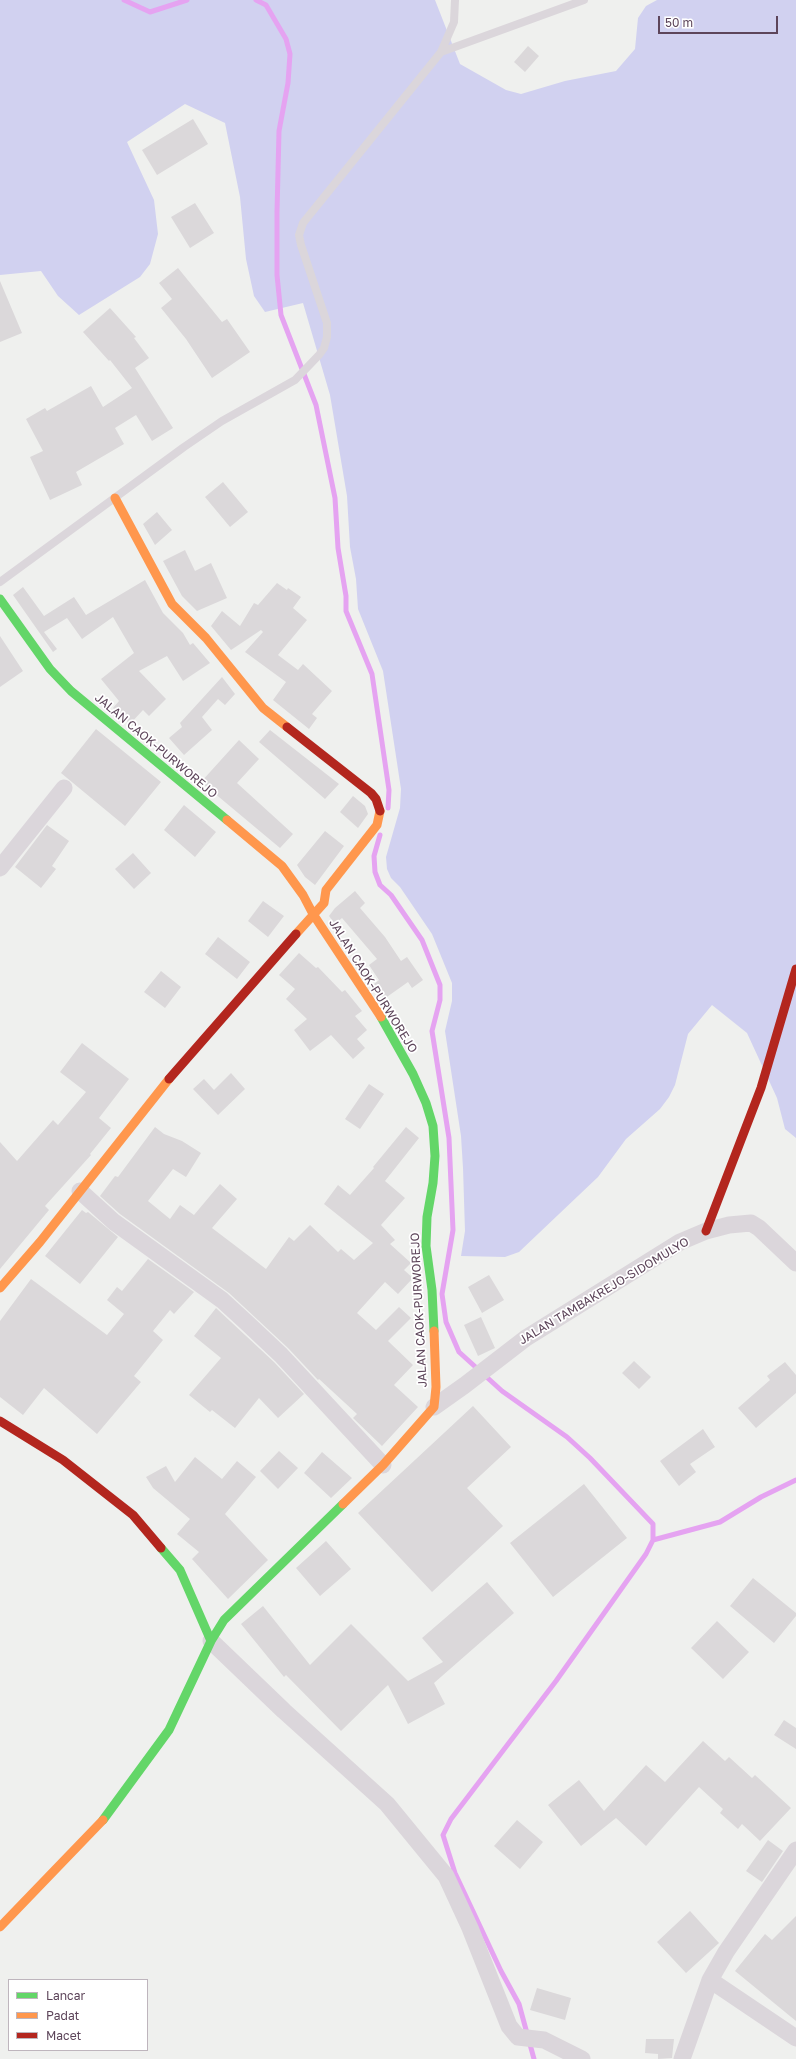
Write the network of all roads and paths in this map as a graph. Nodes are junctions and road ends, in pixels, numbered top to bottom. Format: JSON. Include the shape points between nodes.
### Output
{"nodes":[{"id":1,"x":455,"y":0,"type":"edge"},
{"id":2,"x":584,"y":0,"type":"edge"},
{"id":3,"x":441,"y":52,"type":"junction"},
{"id":4,"x":115,"y":498,"type":"junction"},
{"id":5,"x":0,"y":582,"type":"edge"},
{"id":6,"x":0,"y":599,"type":"edge"},
{"id":7,"x":64,"y":788,"type":"dead end"},
{"id":8,"x":0,"y":868,"type":"edge"},
{"id":9,"x":313,"y":914,"type":"junction"},
{"id":10,"x":796,"y":968,"type":"edge"},
{"id":11,"x":80,"y":1192,"type":"junction"},
{"id":12,"x":706,"y":1232,"type":"junction"},
{"id":13,"x":796,"y":1263,"type":"edge"},
{"id":14,"x":0,"y":1288,"type":"edge"},
{"id":15,"x":434,"y":1407,"type":"junction"},
{"id":16,"x":0,"y":1421,"type":"edge"},
{"id":17,"x":383,"y":1465,"type":"junction"},
{"id":18,"x":211,"y":1641,"type":"junction"},
{"id":19,"x":796,"y":1850,"type":"edge"},
{"id":20,"x":0,"y":1927,"type":"edge"},
{"id":21,"x":710,"y":1980,"type":"junction"},
{"id":22,"x":793,"y":2031,"type":"edge"},
{"id":23,"x":582,"y":2059,"type":"edge"},
{"id":24,"x":682,"y":2059,"type":"edge"}],
"edges":[{"from":1,"to":3,"type":"lane","via":[[454,22]]},
{"from":2,"to":3,"type":"lane"},
{"from":3,"to":4,"type":"lane","via":[[303,223],[299,235],[327,323],[324,348],[307,370],[295,380],[222,421]]},
{"from":4,"to":5,"type":"lane"},
{"from":4,"to":9,"type":"street","via":[[172,604],[206,638],[263,708],[376,799],[381,814],[377,825],[326,890],[324,903]]},
{"from":6,"to":9,"type":"street","name":"JALAN CAOK-PURWOREJO","via":[[50,670],[71,691],[282,866]]},
{"from":7,"to":8,"type":"street"},
{"from":9,"to":11,"type":"street","via":[[180,1066]]},
{"from":9,"to":15,"type":"street","name":"JALAN CAOK-PURWOREJO","via":[[391,1033],[423,1096],[433,1126],[435,1156],[426,1246],[432,1290],[436,1387]]},
{"from":10,"to":12,"type":"street","via":[[761,1088]]},
{"from":11,"to":14,"type":"street"},
{"from":11,"to":17,"type":"street","via":[[114,1222],[222,1300],[281,1355]]},
{"from":12,"to":13,"type":"street","name":"JALAN TAMBAKREJO-SIDOMULYO","via":[[729,1225],[751,1223]]},
{"from":12,"to":15,"type":"street","name":"JALAN TAMBAKREJO-SIDOMULYO","via":[[680,1242],[526,1338]]},
{"from":15,"to":17,"type":"street"},
{"from":16,"to":18,"type":"street","via":[[64,1460],[133,1515],[180,1570]]},
{"from":17,"to":18,"type":"street","via":[[224,1620]]},
{"from":18,"to":20,"type":"street","via":[[169,1730],[99,1826]]},
{"from":18,"to":23,"type":"street","via":[[387,1804],[446,1876],[509,2026],[518,2037],[544,2040]]},
{"from":19,"to":21,"type":"street","via":[[726,1952]]},
{"from":21,"to":22,"type":"street"},
{"from":21,"to":24,"type":"street"}]}
